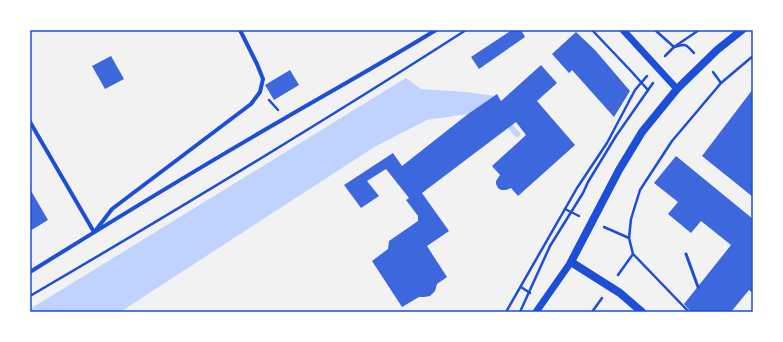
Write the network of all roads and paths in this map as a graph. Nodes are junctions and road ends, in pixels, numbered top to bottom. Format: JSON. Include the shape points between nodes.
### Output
{"nodes":[{"id":1,"x":240,"y":30,"type":"edge"},
{"id":2,"x":436,"y":30,"type":"edge"},
{"id":3,"x":466,"y":30,"type":"edge"},
{"id":4,"x":592,"y":30,"type":"edge"},
{"id":5,"x":623,"y":30,"type":"edge"},
{"id":6,"x":655,"y":30,"type":"edge"},
{"id":7,"x":699,"y":30,"type":"edge"},
{"id":8,"x":742,"y":30,"type":"edge"},
{"id":9,"x":684,"y":45,"type":"dead end"},
{"id":10,"x":674,"y":48,"type":"junction"},
{"id":11,"x":753,"y":56,"type":"edge"},
{"id":12,"x":655,"y":66,"type":"junction"},
{"id":13,"x":641,"y":83,"type":"junction"},
{"id":14,"x":677,"y":89,"type":"junction"},
{"id":15,"x":260,"y":92,"type":"junction"},
{"id":16,"x":286,"y":118,"type":"junction"},
{"id":17,"x":30,"y":122,"type":"edge"},
{"id":18,"x":96,"y":230,"type":"junction"},
{"id":19,"x":686,"y":254,"type":"dead end"},
{"id":20,"x":571,"y":262,"type":"junction"},
{"id":21,"x":30,"y":272,"type":"edge"},
{"id":22,"x":520,"y":287,"type":"junction"},
{"id":23,"x":698,"y":287,"type":"dead end"},
{"id":24,"x":30,"y":296,"type":"edge"},
{"id":25,"x":506,"y":312,"type":"edge"},
{"id":26,"x":536,"y":312,"type":"edge"},
{"id":27,"x":642,"y":312,"type":"edge"},
{"id":28,"x":689,"y":312,"type":"edge"}],
"edges":[{"from":1,"to":15,"type":"street","via":[[263,79]]},
{"from":2,"to":16,"type":"street"},
{"from":3,"to":24,"type":"path","via":[[259,159]]},
{"from":4,"to":13,"type":"path"},
{"from":5,"to":12,"type":"street"},
{"from":6,"to":10,"type":"path"},
{"from":7,"to":10,"type":"path"},
{"from":8,"to":14,"type":"main road","via":[[712,54]]},
{"from":9,"to":10,"type":"path"},
{"from":10,"to":12,"type":"path"},
{"from":11,"to":28,"type":"path","via":[[721,83],[672,141],[640,190],[630,219],[629,238],[633,254]]},
{"from":12,"to":13,"type":"path"},
{"from":12,"to":14,"type":"street"},
{"from":13,"to":22,"type":"path","via":[[607,143],[576,188]]},
{"from":13,"to":22,"type":"path","via":[[648,90],[588,182],[550,246],[528,292]]},
{"from":14,"to":20,"type":"main road","via":[[642,132]]},
{"from":15,"to":16,"type":"path"},
{"from":15,"to":18,"type":"street","via":[[250,104],[112,210]]},
{"from":16,"to":18,"type":"street"},
{"from":17,"to":18,"type":"street"},
{"from":18,"to":21,"type":"street"},
{"from":19,"to":23,"type":"lane"},
{"from":20,"to":26,"type":"street"},
{"from":20,"to":27,"type":"main road","via":[[620,293]]},
{"from":22,"to":25,"type":"path"}]}
